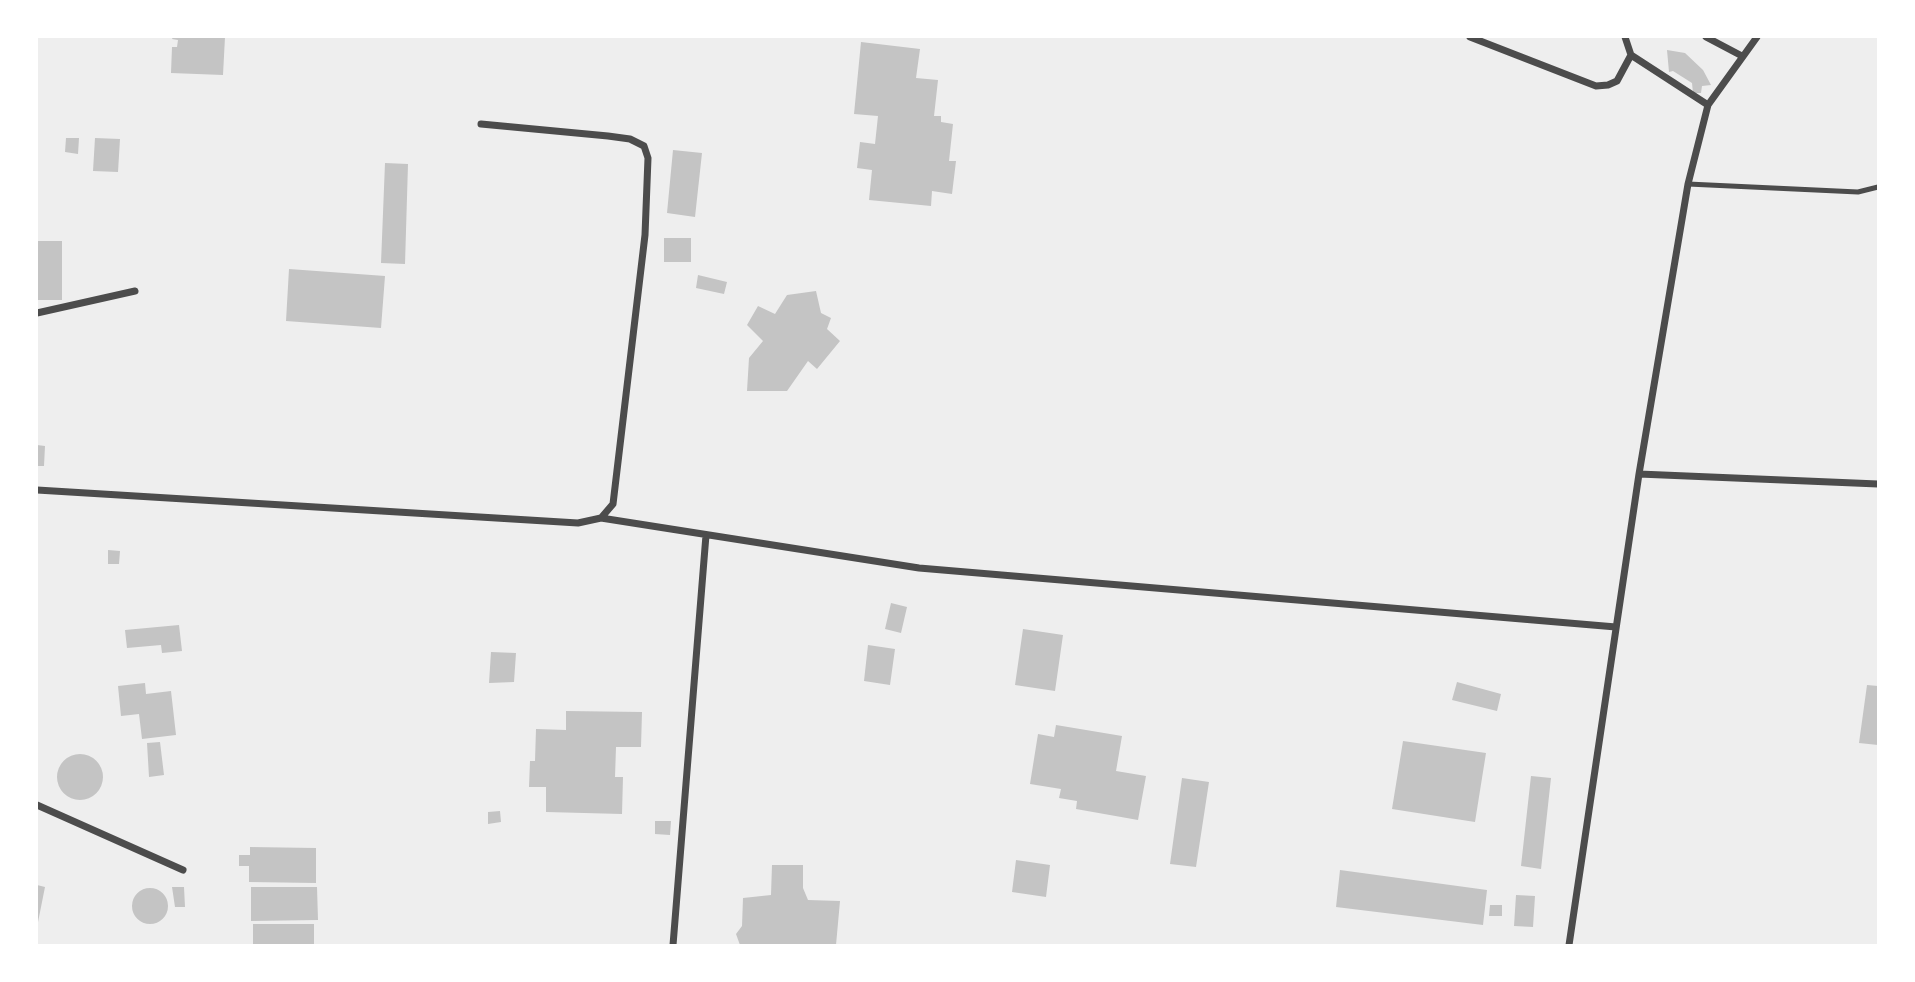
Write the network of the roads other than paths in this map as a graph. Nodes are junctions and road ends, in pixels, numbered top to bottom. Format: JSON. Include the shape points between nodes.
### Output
{"nodes":[{"id":1,"x":1470,"y":37,"type":"edge"},
{"id":2,"x":1625,"y":37,"type":"edge"},
{"id":3,"x":1706,"y":37,"type":"edge"},
{"id":4,"x":1757,"y":37,"type":"edge"},
{"id":5,"x":1631,"y":55,"type":"junction"},
{"id":6,"x":1742,"y":56,"type":"junction"},
{"id":7,"x":1708,"y":104,"type":"junction"},
{"id":8,"x":481,"y":124,"type":"dead end"},
{"id":9,"x":1688,"y":184,"type":"junction"},
{"id":10,"x":1878,"y":187,"type":"edge"},
{"id":11,"x":135,"y":291,"type":"dead end"},
{"id":12,"x":37,"y":313,"type":"edge"},
{"id":13,"x":1639,"y":474,"type":"junction"},
{"id":14,"x":1878,"y":484,"type":"edge"},
{"id":15,"x":37,"y":490,"type":"edge"},
{"id":16,"x":601,"y":518,"type":"junction"},
{"id":17,"x":706,"y":535,"type":"junction"},
{"id":18,"x":1616,"y":627,"type":"junction"},
{"id":19,"x":37,"y":806,"type":"edge"},
{"id":20,"x":183,"y":870,"type":"dead end"},
{"id":21,"x":673,"y":945,"type":"edge"},
{"id":22,"x":1569,"y":945,"type":"edge"}],
"edges":[{"from":1,"to":5,"type":"street","via":[[1596,86],[1618,81]]},
{"from":2,"to":5,"type":"street"},
{"from":3,"to":6,"type":"street"},
{"from":4,"to":6,"type":"street"},
{"from":5,"to":7,"type":"street"},
{"from":6,"to":7,"type":"street"},
{"from":7,"to":9,"type":"street"},
{"from":8,"to":16,"type":"street","via":[[629,138],[645,146],[645,235],[637,303],[613,504]]},
{"from":9,"to":10,"type":"lane","via":[[1858,192]]},
{"from":9,"to":13,"type":"street"},
{"from":11,"to":12,"type":"street"},
{"from":13,"to":14,"type":"street"},
{"from":13,"to":18,"type":"street"},
{"from":15,"to":16,"type":"street","via":[[579,523]]},
{"from":16,"to":17,"type":"street"},
{"from":17,"to":18,"type":"street","via":[[919,568]]},
{"from":17,"to":21,"type":"street"},
{"from":18,"to":22,"type":"street"},
{"from":19,"to":20,"type":"street"}]}
